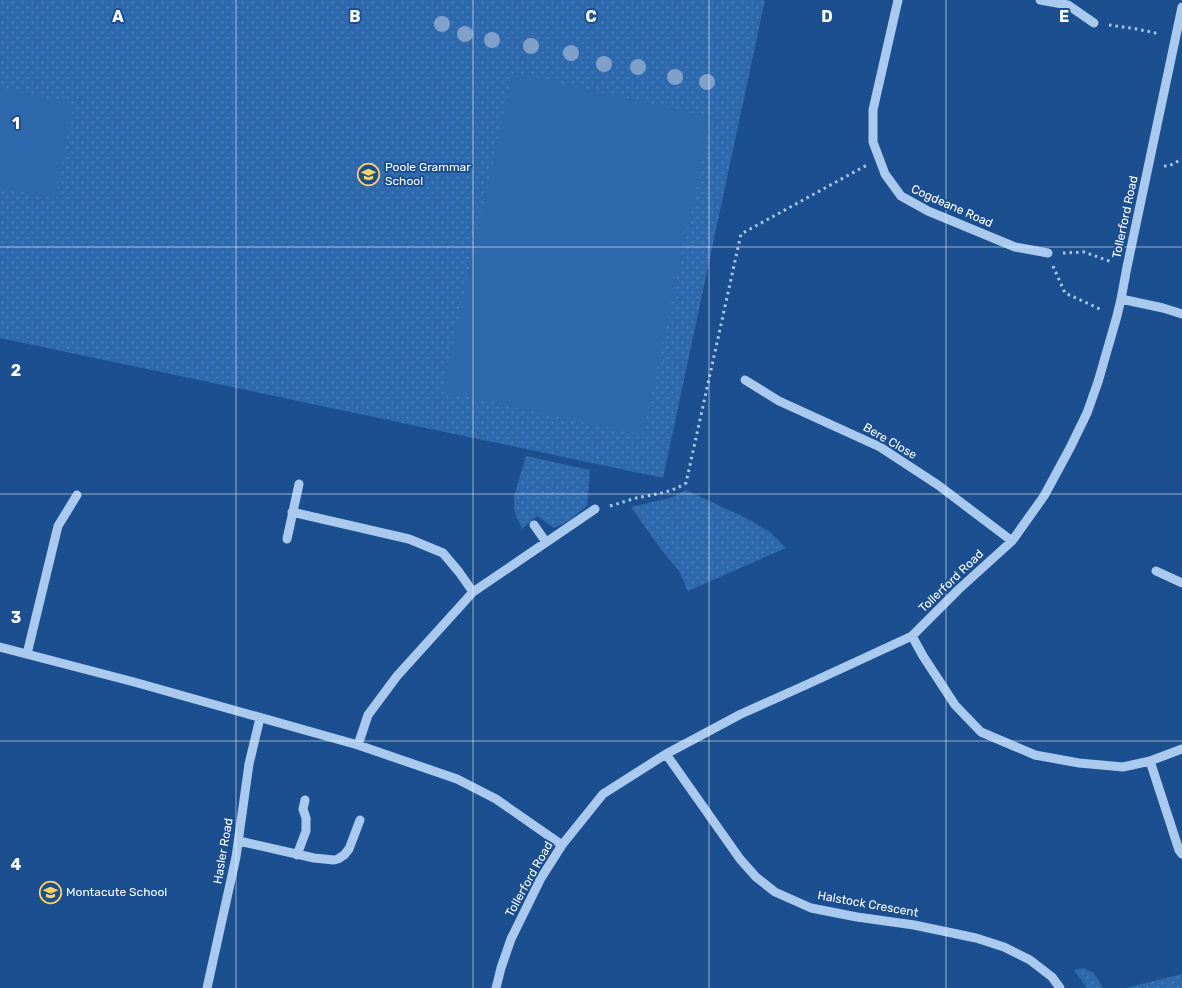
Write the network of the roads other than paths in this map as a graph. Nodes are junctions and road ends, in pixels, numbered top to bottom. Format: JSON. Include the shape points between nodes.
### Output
{"nodes":[{"id":1,"x":898,"y":0,"type":"edge"},
{"id":2,"x":1040,"y":0,"type":"edge"},
{"id":3,"x":1182,"y":7,"type":"edge"},
{"id":4,"x":1094,"y":23,"type":"road end"},
{"id":5,"x":1048,"y":253,"type":"road end"},
{"id":6,"x":1121,"y":299,"type":"junction"},
{"id":7,"x":1182,"y":314,"type":"edge"},
{"id":8,"x":745,"y":380,"type":"dead end"},
{"id":9,"x":299,"y":484,"type":"dead end"},
{"id":10,"x":77,"y":494,"type":"dead end"},
{"id":11,"x":595,"y":509,"type":"road end"},
{"id":12,"x":292,"y":512,"type":"junction"},
{"id":13,"x":534,"y":524,"type":"dead end"},
{"id":14,"x":286,"y":539,"type":"dead end"},
{"id":15,"x":1012,"y":541,"type":"junction"},
{"id":16,"x":546,"y":542,"type":"junction"},
{"id":17,"x":1156,"y":571,"type":"dead end"},
{"id":18,"x":1182,"y":583,"type":"edge"},
{"id":19,"x":473,"y":592,"type":"junction"},
{"id":20,"x":912,"y":636,"type":"junction"},
{"id":21,"x":0,"y":647,"type":"edge"},
{"id":22,"x":27,"y":654,"type":"junction"},
{"id":23,"x":260,"y":718,"type":"junction"},
{"id":24,"x":358,"y":745,"type":"junction"},
{"id":25,"x":1182,"y":749,"type":"edge"},
{"id":26,"x":666,"y":754,"type":"junction"},
{"id":27,"x":1150,"y":761,"type":"junction"},
{"id":28,"x":305,"y":800,"type":"dead end"},
{"id":29,"x":360,"y":820,"type":"dead end"},
{"id":30,"x":239,"y":841,"type":"junction"},
{"id":31,"x":562,"y":845,"type":"junction"},
{"id":32,"x":1182,"y":854,"type":"edge"},
{"id":33,"x":297,"y":855,"type":"junction"},
{"id":34,"x":207,"y":988,"type":"edge"},
{"id":35,"x":496,"y":988,"type":"edge"},
{"id":36,"x":1060,"y":988,"type":"edge"}],
"edges":[{"from":1,"to":5,"type":"street","name":"Cogdeane Road","via":[[873,110],[873,142],[885,174],[901,196],[928,211],[1015,247]]},
{"from":2,"to":4,"type":"street","via":[[1068,5]]},
{"from":3,"to":6,"type":"street","name":"Tollerford Road"},
{"from":6,"to":7,"type":"street"},
{"from":6,"to":15,"type":"street","name":"Tollerford Road","via":[[1087,413],[1044,496]]},
{"from":8,"to":15,"type":"street","name":"Bere Close","via":[[779,401],[880,447],[938,485]]},
{"from":9,"to":12,"type":"street"},
{"from":10,"to":22,"type":"street","via":[[58,526]]},
{"from":11,"to":16,"type":"street"},
{"from":12,"to":14,"type":"street"},
{"from":12,"to":19,"type":"street","via":[[428,546],[443,553]]},
{"from":13,"to":16,"type":"street"},
{"from":15,"to":20,"type":"street","name":"Tollerford Road"},
{"from":16,"to":19,"type":"street"},
{"from":17,"to":18,"type":"street"},
{"from":19,"to":24,"type":"street","via":[[397,676],[368,715]]},
{"from":20,"to":26,"type":"street","name":"Tollerford Road","via":[[740,714]]},
{"from":20,"to":27,"type":"street","via":[[955,705],[982,732],[1035,755],[1079,763],[1123,767]]},
{"from":21,"to":22,"type":"street"},
{"from":22,"to":23,"type":"street"},
{"from":23,"to":24,"type":"street"},
{"from":23,"to":30,"type":"street","name":"Hasler Road","via":[[249,764]]},
{"from":24,"to":31,"type":"street","via":[[457,779],[496,799]]},
{"from":25,"to":27,"type":"street"},
{"from":26,"to":31,"type":"street","name":"Tollerford Road","via":[[603,794]]},
{"from":26,"to":36,"type":"street","name":"Halstock Crescent","via":[[740,858],[775,892],[812,908],[914,925],[1004,947],[1030,960],[1052,977]]},
{"from":27,"to":32,"type":"street"},
{"from":28,"to":33,"type":"street","via":[[306,831]]},
{"from":29,"to":33,"type":"street","via":[[349,849],[338,859]]},
{"from":30,"to":33,"type":"street"},
{"from":30,"to":34,"type":"street","name":"Hasler Road"},
{"from":31,"to":35,"type":"street","name":"Tollerford Road","via":[[541,878],[511,939]]}]}
